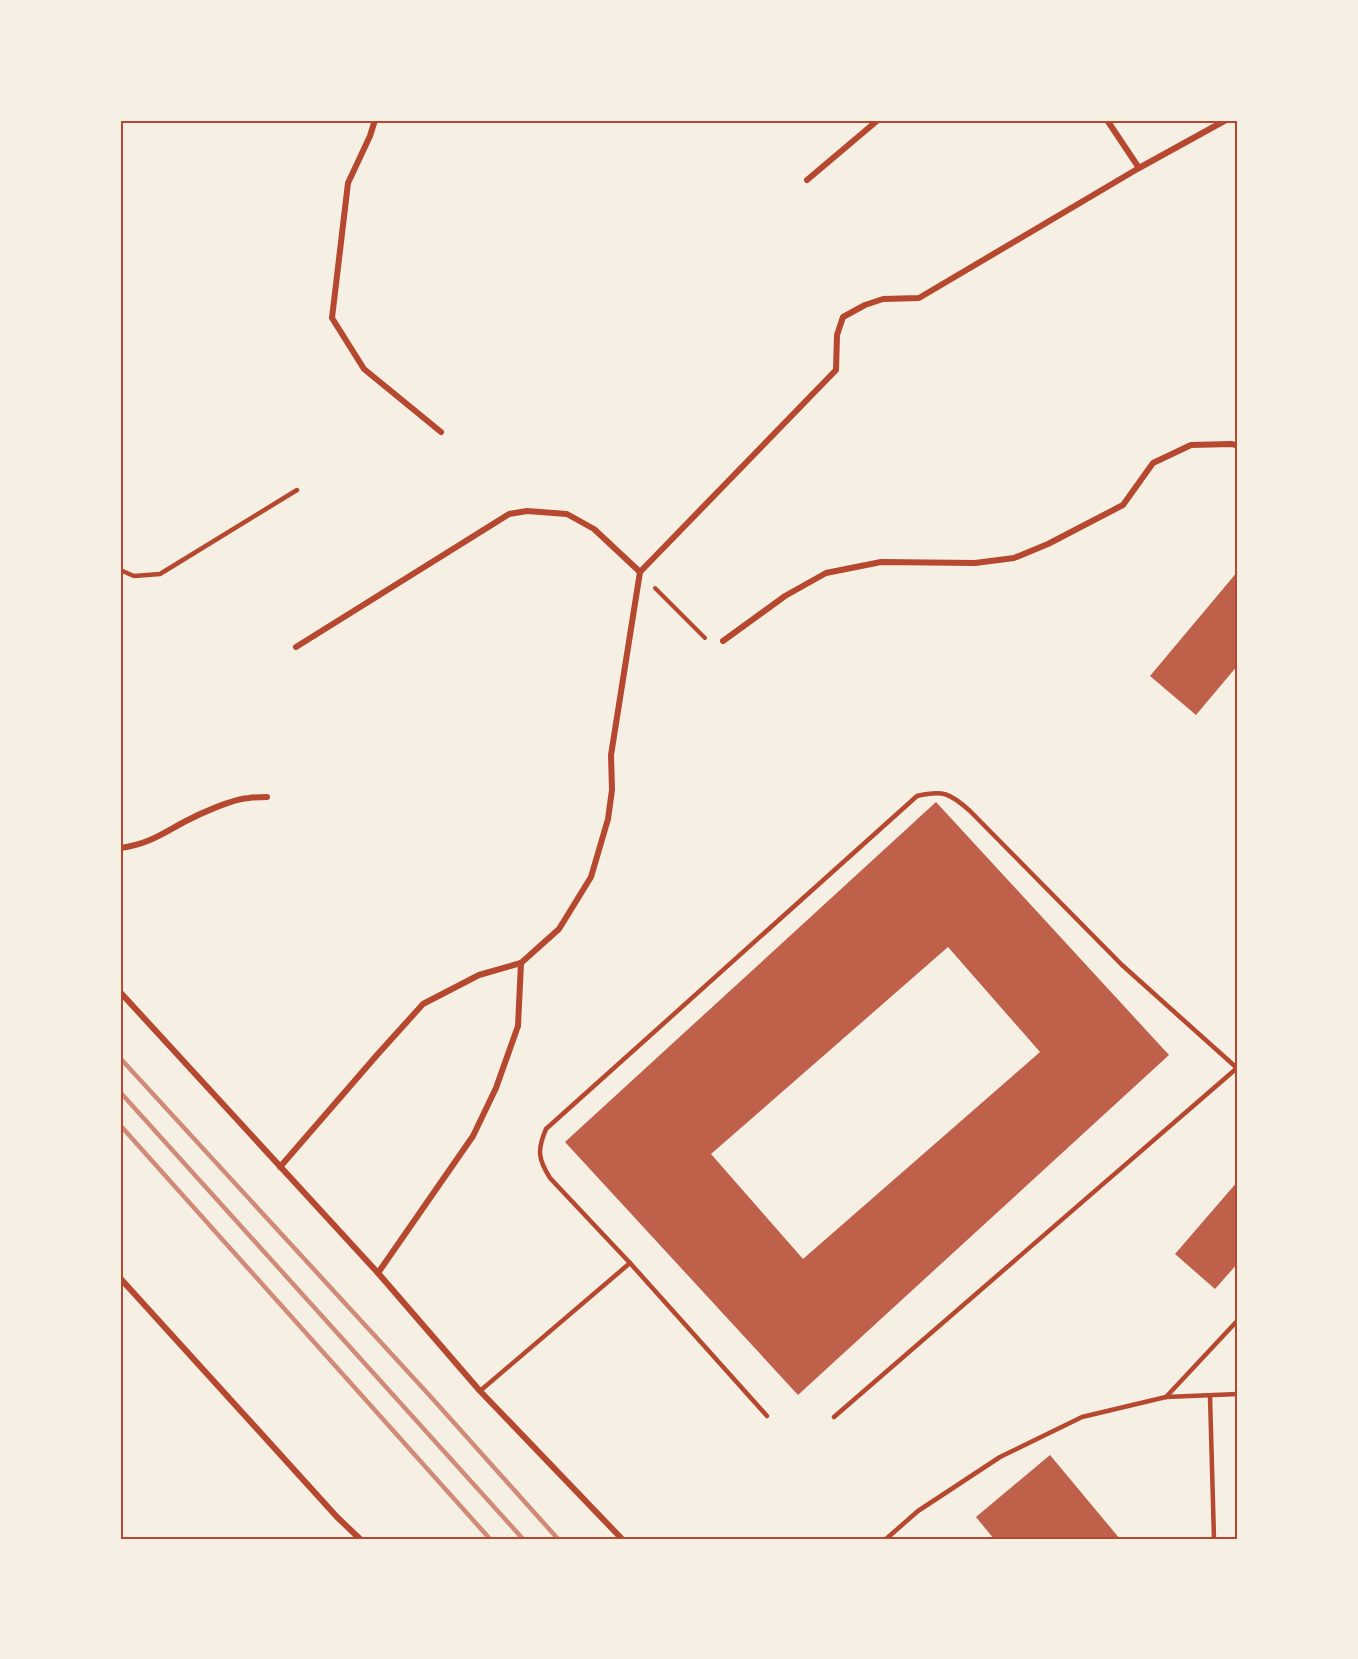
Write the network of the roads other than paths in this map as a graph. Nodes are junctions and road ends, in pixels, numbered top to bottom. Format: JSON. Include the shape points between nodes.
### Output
{"nodes":[{"id":1,"x":375,"y":120,"type":"edge"},
{"id":2,"x":878,"y":120,"type":"edge"},
{"id":3,"x":1107,"y":120,"type":"edge"},
{"id":4,"x":1226,"y":120,"type":"edge"},
{"id":5,"x":1139,"y":168,"type":"junction"},
{"id":6,"x":807,"y":180,"type":"dead end"},
{"id":7,"x":441,"y":432,"type":"dead end"},
{"id":8,"x":1238,"y":446,"type":"edge"},
{"id":9,"x":297,"y":490,"type":"dead end"},
{"id":10,"x":120,"y":570,"type":"edge"},
{"id":11,"x":640,"y":572,"type":"junction"},
{"id":12,"x":723,"y":641,"type":"road end"},
{"id":13,"x":296,"y":647,"type":"dead end"},
{"id":14,"x":267,"y":797,"type":"dead end"},
{"id":15,"x":120,"y":848,"type":"edge"},
{"id":16,"x":521,"y":963,"type":"junction"},
{"id":17,"x":120,"y":992,"type":"edge"},
{"id":18,"x":1237,"y":1068,"type":"edge"},
{"id":19,"x":280,"y":1167,"type":"junction"},
{"id":20,"x":630,"y":1263,"type":"junction"},
{"id":21,"x":378,"y":1273,"type":"junction"},
{"id":22,"x":120,"y":1278,"type":"edge"},
{"id":23,"x":1238,"y":1320,"type":"edge"},
{"id":24,"x":480,"y":1391,"type":"junction"},
{"id":25,"x":1238,"y":1394,"type":"edge"},
{"id":26,"x":1210,"y":1396,"type":"junction"},
{"id":27,"x":1166,"y":1397,"type":"junction"},
{"id":28,"x":767,"y":1416,"type":"dead end"},
{"id":29,"x":834,"y":1417,"type":"dead end"},
{"id":30,"x":360,"y":1539,"type":"edge"},
{"id":31,"x":622,"y":1539,"type":"edge"},
{"id":32,"x":886,"y":1539,"type":"edge"},
{"id":33,"x":1214,"y":1539,"type":"edge"}],
"edges":[{"from":1,"to":7,"type":"street","via":[[348,183],[332,318],[364,369]]},
{"from":2,"to":6,"type":"street"},
{"from":3,"to":5,"type":"street"},
{"from":4,"to":5,"type":"street"},
{"from":5,"to":11,"type":"street","via":[[919,298],[884,299],[843,317],[837,335],[836,370]]},
{"from":8,"to":12,"type":"street","via":[[1191,445],[1153,464],[1123,505],[1014,558],[975,563],[881,562],[826,573],[785,596]]},
{"from":9,"to":10,"type":"lane","via":[[160,574],[134,576]]},
{"from":11,"to":13,"type":"street","via":[[594,529],[567,514],[509,514]]},
{"from":11,"to":16,"type":"street","via":[[611,755],[608,819],[591,877],[559,929]]},
{"from":14,"to":15,"type":"street","via":[[221,806],[162,835]]},
{"from":16,"to":19,"type":"street","via":[[479,975],[423,1004]]},
{"from":16,"to":21,"type":"street","via":[[518,1026],[496,1088],[473,1136]]},
{"from":17,"to":19,"type":"street"},
{"from":18,"to":20,"type":"lane","via":[[1122,965],[954,797],[934,792],[917,796],[546,1129],[540,1142],[540,1161],[550,1178]]},
{"from":18,"to":29,"type":"lane"},
{"from":19,"to":21,"type":"street"},
{"from":20,"to":24,"type":"lane"},
{"from":20,"to":28,"type":"lane"},
{"from":21,"to":24,"type":"street"},
{"from":22,"to":30,"type":"street"},
{"from":23,"to":27,"type":"lane"},
{"from":24,"to":31,"type":"street"},
{"from":25,"to":26,"type":"lane"},
{"from":26,"to":27,"type":"lane"},
{"from":26,"to":33,"type":"lane"},
{"from":27,"to":32,"type":"lane","via":[[1082,1418],[1000,1457],[918,1510]]}]}
